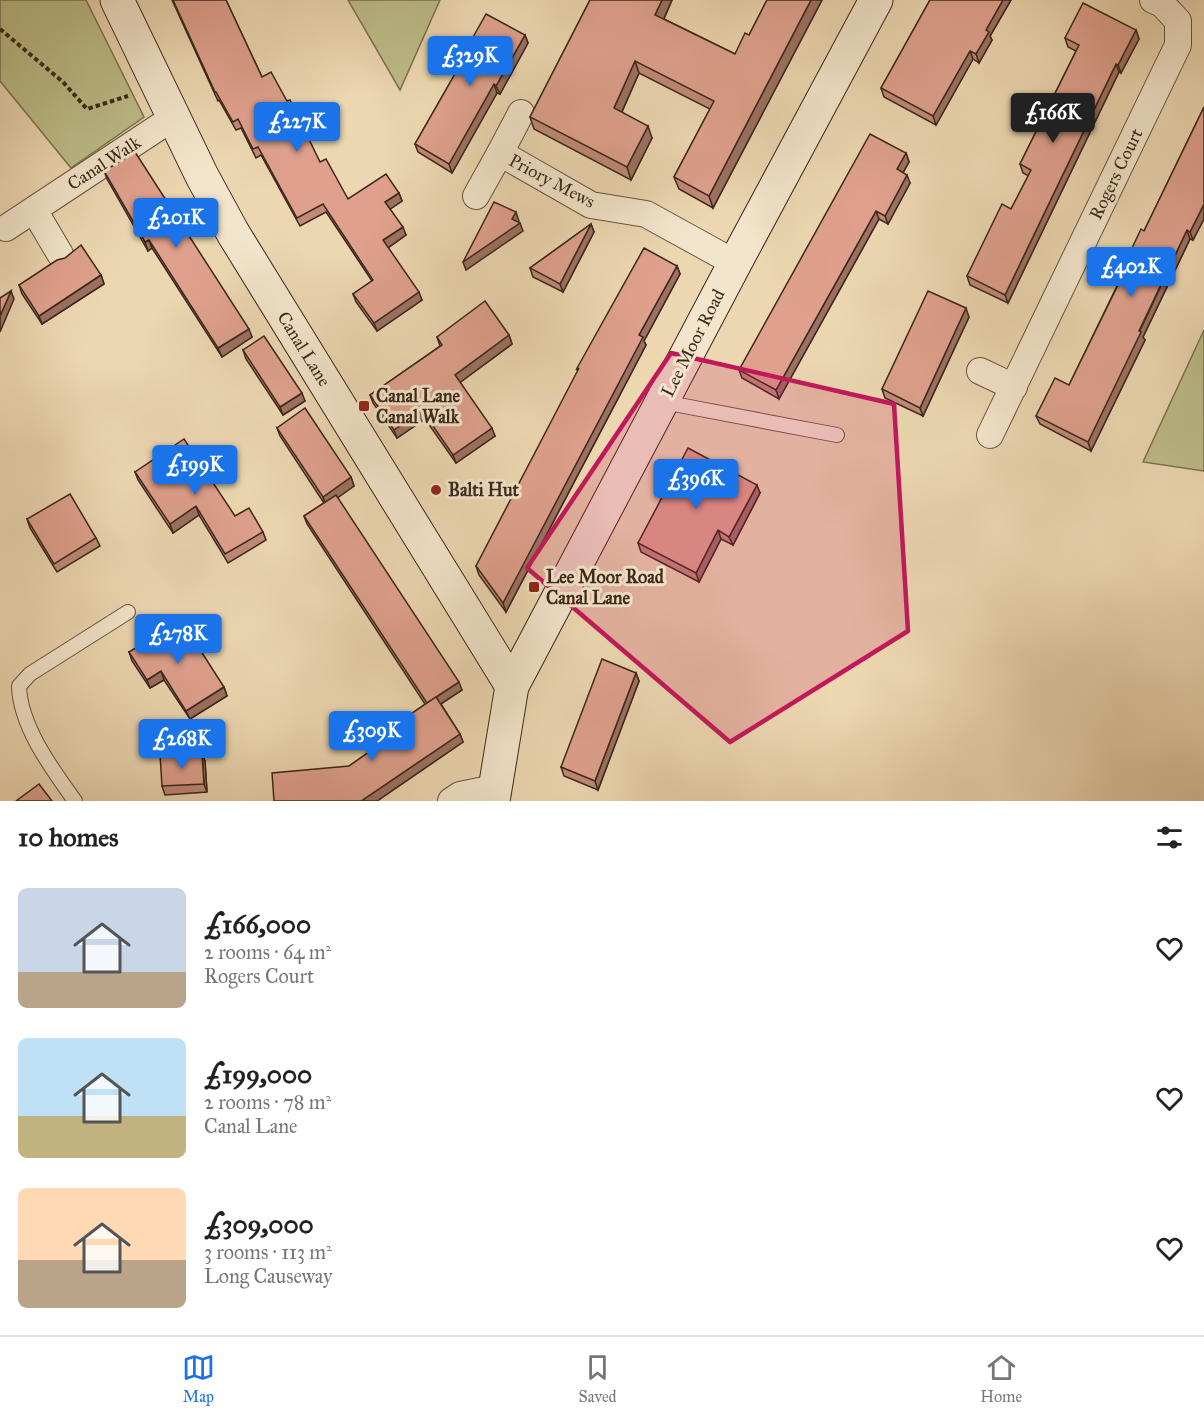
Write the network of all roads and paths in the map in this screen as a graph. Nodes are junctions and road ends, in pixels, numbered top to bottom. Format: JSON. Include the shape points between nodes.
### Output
{"nodes":[{"id":1,"x":117,"y":0,"type":"edge"},
{"id":2,"x":876,"y":0,"type":"edge"},
{"id":3,"x":1153,"y":0,"type":"edge"},
{"id":4,"x":0,"y":29,"type":"edge"},
{"id":5,"x":157,"y":85,"type":"junction"},
{"id":6,"x":521,"y":113,"type":"dead end"},
{"id":7,"x":174,"y":117,"type":"junction"},
{"id":8,"x":500,"y":153,"type":"junction"},
{"id":9,"x":476,"y":196,"type":"dead end"},
{"id":10,"x":34,"y":210,"type":"junction"},
{"id":11,"x":6,"y":228,"type":"dead end"},
{"id":12,"x":60,"y":254,"type":"dead end"},
{"id":13,"x":735,"y":262,"type":"junction"},
{"id":14,"x":980,"y":371,"type":"dead end"},
{"id":15,"x":1014,"y":387,"type":"junction"},
{"id":16,"x":663,"y":402,"type":"junction"},
{"id":17,"x":837,"y":435,"type":"dead end"},
{"id":18,"x":990,"y":435,"type":"dead end"},
{"id":19,"x":128,"y":612,"type":"dead end"},
{"id":20,"x":512,"y":686,"type":"junction"},
{"id":21,"x":494,"y":795,"type":"edge"},
{"id":22,"x":75,"y":801,"type":"edge"},
{"id":23,"x":451,"y":801,"type":"edge"}],
"edges":[{"from":1,"to":5,"type":"street","name":"Canal Lane"},
{"from":2,"to":13,"type":"street","name":"Lee Moor Road"},
{"from":3,"to":15,"type":"street","name":"Rogers Court","via":[[1178,21],[1178,45]]},
{"from":4,"to":5,"type":"path","via":[[63,82],[87,108]]},
{"from":5,"to":7,"type":"street","name":"Canal Lane"},
{"from":6,"to":8,"type":"street","name":"Priory Mews"},
{"from":7,"to":10,"type":"street","name":"Canal Walk"},
{"from":7,"to":20,"type":"street","name":"Canal Lane","via":[[233,233]]},
{"from":8,"to":9,"type":"street","name":"Priory Mews"},
{"from":8,"to":13,"type":"street","name":"Priory Mews","via":[[591,205],[646,214]]},
{"from":10,"to":11,"type":"street","name":"Canal Walk"},
{"from":10,"to":12,"type":"street"},
{"from":13,"to":16,"type":"street","name":"Lee Moor Road"},
{"from":14,"to":15,"type":"street"},
{"from":15,"to":18,"type":"street","name":"Rogers Court"},
{"from":16,"to":17,"type":"lane"},
{"from":16,"to":20,"type":"street","name":"Lee Moor Road"},
{"from":19,"to":22,"type":"lane","via":[[30,674],[19,686],[19,700],[43,757]]},
{"from":20,"to":21,"type":"street","name":"Lee Moor Road"},
{"from":21,"to":23,"type":"street","via":[[460,795]]}]}
